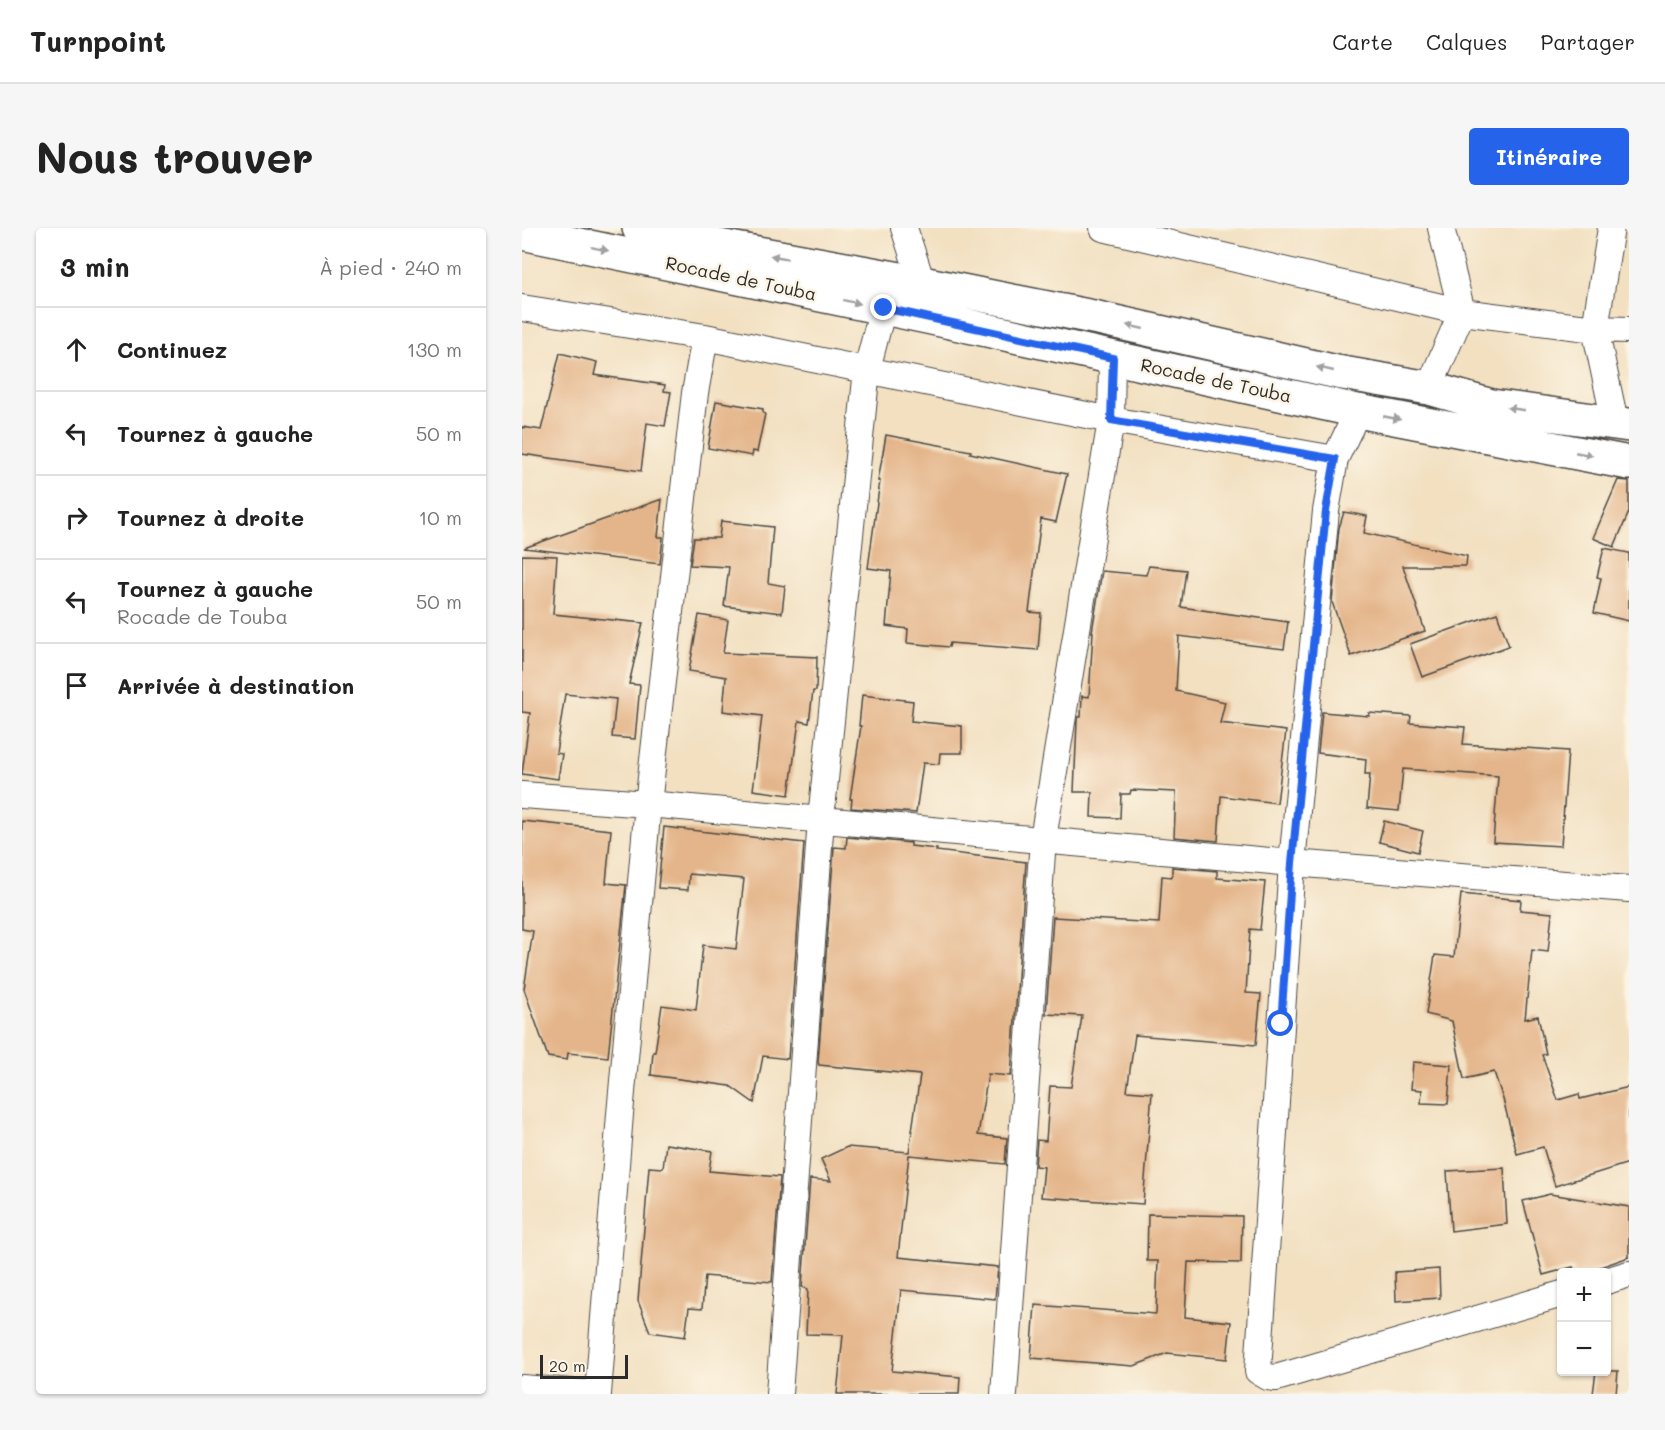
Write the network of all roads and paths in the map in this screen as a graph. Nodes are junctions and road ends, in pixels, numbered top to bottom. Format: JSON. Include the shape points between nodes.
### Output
{"nodes":[{"id":1,"x":639,"y":228,"type":"edge"},
{"id":2,"x":904,"y":228,"type":"edge"},
{"id":3,"x":1103,"y":228,"type":"edge"},
{"id":4,"x":1441,"y":228,"type":"edge"},
{"id":5,"x":1611,"y":228,"type":"edge"},
{"id":6,"x":522,"y":233,"type":"edge"},
{"id":7,"x":922,"y":283,"type":"junction"},
{"id":8,"x":522,"y":308,"type":"edge"},
{"id":9,"x":884,"y":308,"type":"junction"},
{"id":10,"x":1462,"y":312,"type":"junction"},
{"id":11,"x":1595,"y":329,"type":"junction"},
{"id":12,"x":1629,"y":330,"type":"edge"},
{"id":13,"x":705,"y":337,"type":"junction"},
{"id":14,"x":1113,"y":358,"type":"junction"},
{"id":15,"x":867,"y":369,"type":"junction"},
{"id":16,"x":1429,"y":388,"type":"junction"},
{"id":17,"x":1358,"y":411,"type":"junction"},
{"id":18,"x":1111,"y":420,"type":"junction"},
{"id":19,"x":1622,"y":424,"type":"edge"},
{"id":20,"x":1335,"y":459,"type":"junction"},
{"id":21,"x":1629,"y":463,"type":"edge"},
{"id":22,"x":522,"y":795,"type":"edge"},
{"id":23,"x":648,"y":804,"type":"junction"},
{"id":24,"x":821,"y":819,"type":"junction"},
{"id":25,"x":1043,"y":839,"type":"junction"},
{"id":26,"x":1292,"y":863,"type":"junction"},
{"id":27,"x":1629,"y":889,"type":"edge"},
{"id":28,"x":1629,"y":1274,"type":"edge"},
{"id":29,"x":1611,"y":1279,"type":"edge"},
{"id":30,"x":1557,"y":1295,"type":"edge"},
{"id":31,"x":522,"y":1388,"type":"edge"},
{"id":32,"x":598,"y":1394,"type":"edge"},
{"id":33,"x":780,"y":1394,"type":"edge"},
{"id":34,"x":1004,"y":1394,"type":"edge"}],
"edges":[{"from":7,"to":1,"type":"main road","name":"Rocade de Touba","one_way":true},
{"from":2,"to":7,"type":"street"},
{"from":3,"to":10,"type":"street"},
{"from":4,"to":10,"type":"street"},
{"from":5,"to":11,"type":"street"},
{"from":6,"to":9,"type":"main road","name":"Rocade de Touba","one_way":true},
{"from":16,"to":7,"type":"main road","name":"Rocade de Touba","one_way":true,"via":[[1336,372]]},
{"from":8,"to":13,"type":"street"},
{"from":9,"to":14,"type":"main road","name":"Rocade de Touba"},
{"from":9,"to":15,"type":"street"},
{"from":10,"to":11,"type":"street"},
{"from":10,"to":16,"type":"street"},
{"from":11,"to":12,"type":"street"},
{"from":11,"to":19,"type":"street"},
{"from":13,"to":15,"type":"street"},
{"from":13,"to":23,"type":"street","via":[[695,393]]},
{"from":14,"to":17,"type":"main road","name":"Rocade de Touba"},
{"from":14,"to":18,"type":"street"},
{"from":15,"to":18,"type":"street"},
{"from":15,"to":24,"type":"street"},
{"from":19,"to":16,"type":"main road","name":"Rocade de Touba","one_way":true,"via":[[1492,406]]},
{"from":17,"to":20,"type":"street"},
{"from":17,"to":21,"type":"main road","name":"Rocade de Touba","one_way":true},
{"from":18,"to":20,"type":"street"},
{"from":18,"to":25,"type":"street"},
{"from":20,"to":26,"type":"street","via":[[1326,511]]},
{"from":22,"to":23,"type":"street"},
{"from":23,"to":24,"type":"street"},
{"from":23,"to":32,"type":"street"},
{"from":24,"to":25,"type":"street"},
{"from":24,"to":33,"type":"street"},
{"from":25,"to":26,"type":"street"},
{"from":25,"to":34,"type":"street"},
{"from":26,"to":27,"type":"street"},
{"from":26,"to":30,"type":"street","via":[[1258,1371],[1276,1378]]},
{"from":28,"to":29,"type":"street"},
{"from":31,"to":32,"type":"street"}]}
